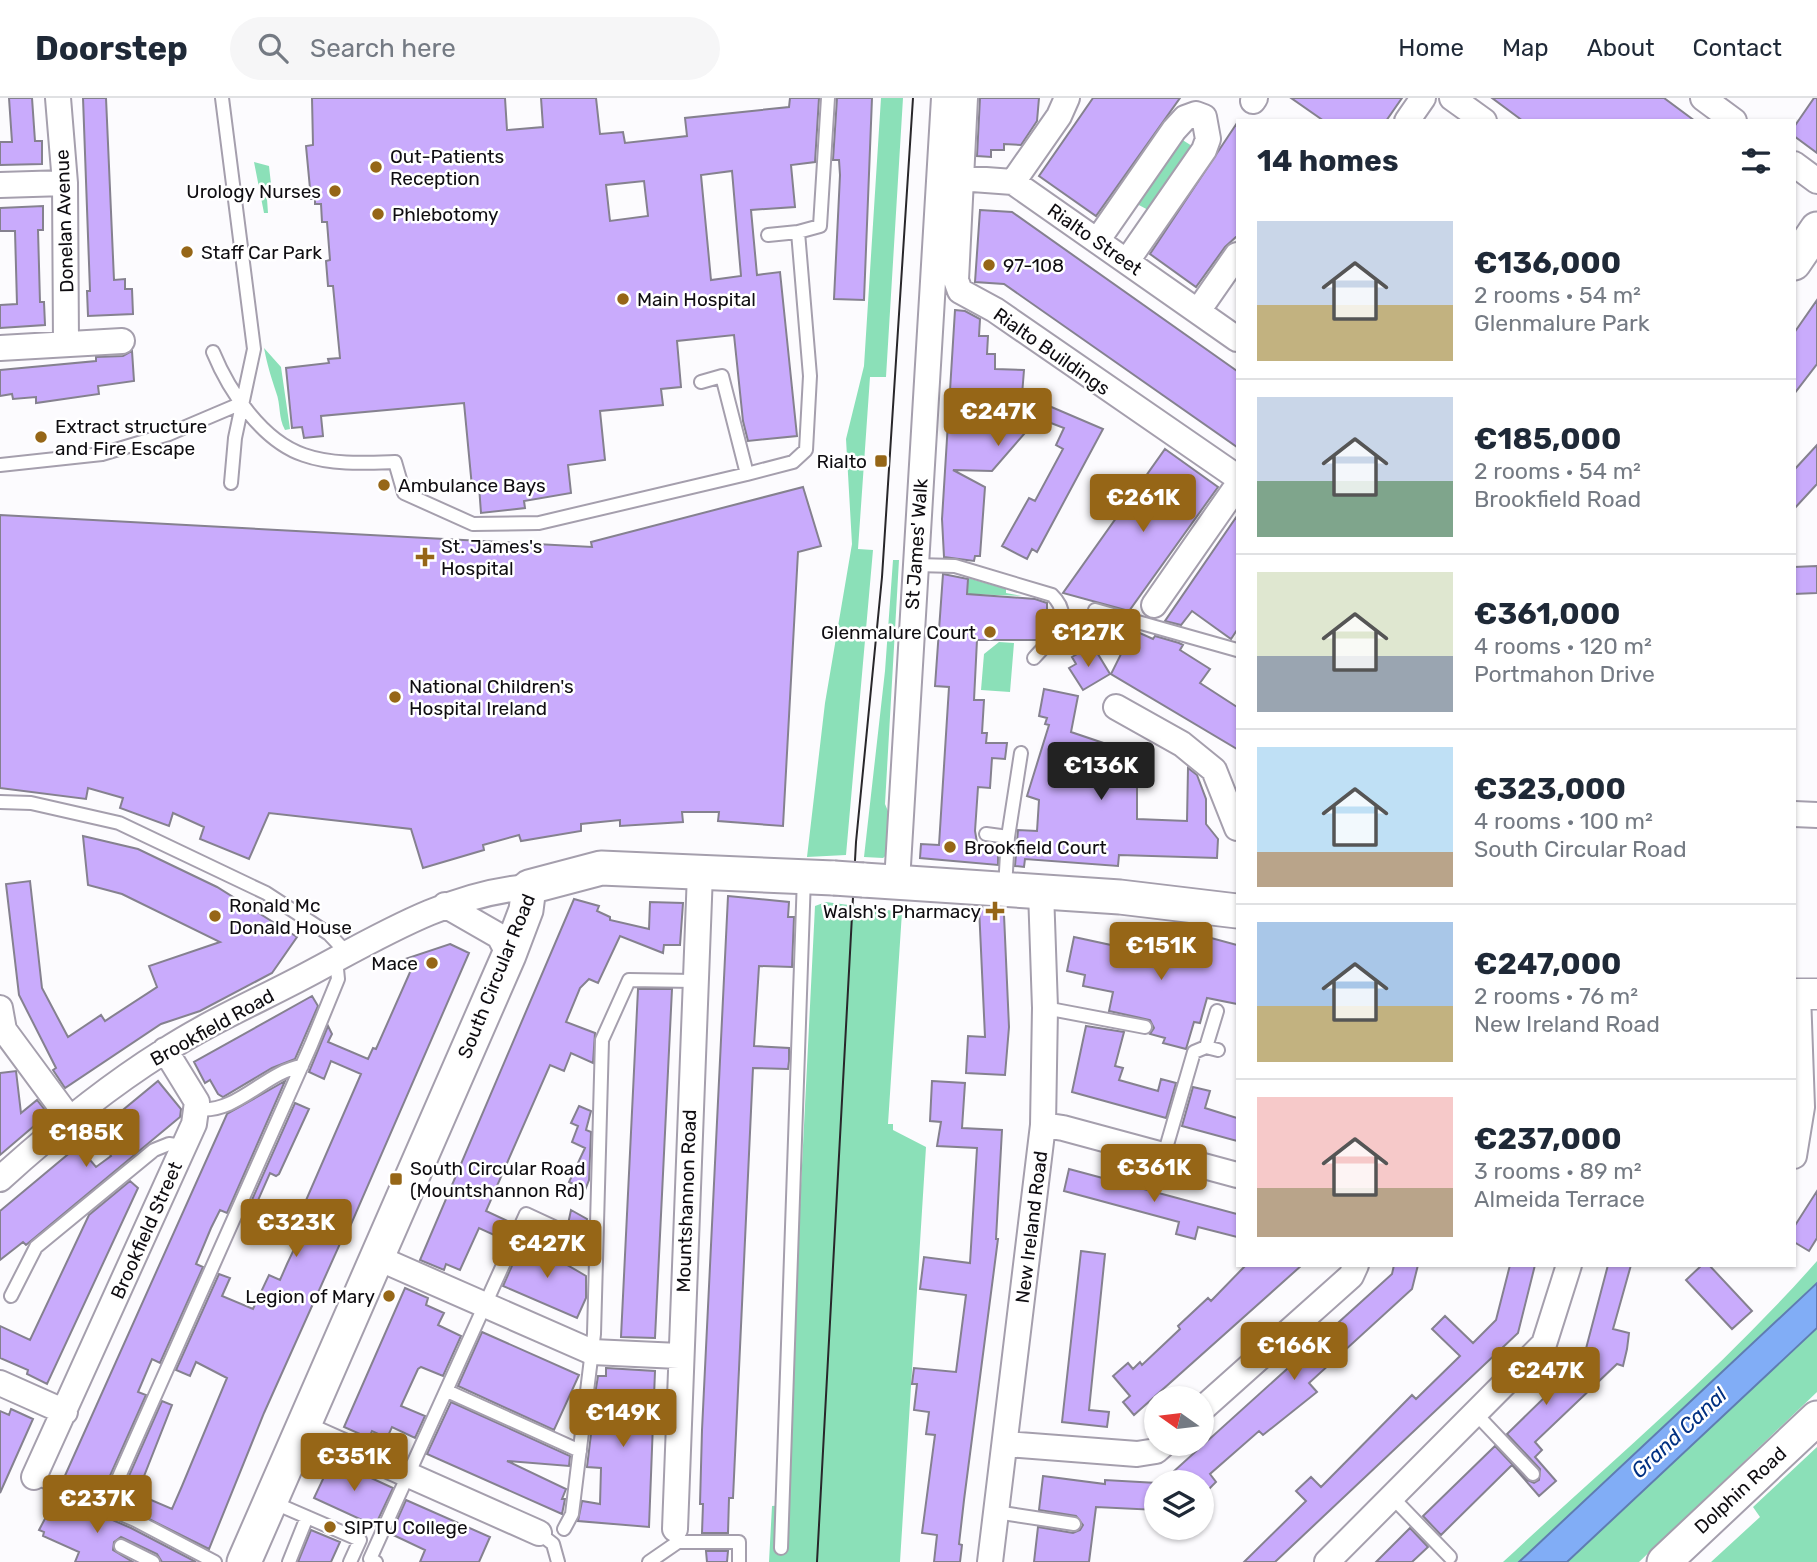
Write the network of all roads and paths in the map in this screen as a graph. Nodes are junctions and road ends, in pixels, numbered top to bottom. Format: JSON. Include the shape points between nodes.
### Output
{"nodes":[{"id":1,"x":58,"y":98,"type":"edge"},
{"id":2,"x":222,"y":98,"type":"edge"},
{"id":3,"x":828,"y":98,"type":"edge"},
{"id":4,"x":944,"y":98,"type":"edge"},
{"id":5,"x":965,"y":98,"type":"edge"},
{"id":6,"x":1067,"y":98,"type":"edge"},
{"id":7,"x":1423,"y":98,"type":"edge"},
{"id":8,"x":1451,"y":98,"type":"edge"},
{"id":9,"x":1703,"y":98,"type":"edge"},
{"id":10,"x":1408,"y":119,"type":"edge"},
{"id":11,"x":1481,"y":119,"type":"edge"},
{"id":12,"x":1731,"y":119,"type":"edge"},
{"id":13,"x":1796,"y":165,"type":"edge"},
{"id":14,"x":950,"y":177,"type":"junction"},
{"id":15,"x":1817,"y":181,"type":"edge"},
{"id":16,"x":1013,"y":182,"type":"junction"},
{"id":17,"x":65,"y":183,"type":"junction"},
{"id":18,"x":0,"y":186,"type":"edge"},
{"id":19,"x":1817,"y":229,"type":"edge"},
{"id":20,"x":798,"y":232,"type":"junction"},
{"id":21,"x":768,"y":235,"type":"dead end"},
{"id":22,"x":1097,"y":241,"type":"junction"},
{"id":23,"x":1236,"y":256,"type":"edge"},
{"id":24,"x":1796,"y":260,"type":"edge"},
{"id":25,"x":1127,"y":261,"type":"junction"},
{"id":26,"x":1198,"y":312,"type":"junction"},
{"id":27,"x":1234,"y":331,"type":"edge"},
{"id":28,"x":122,"y":341,"type":"dead end"},
{"id":29,"x":66,"y":343,"type":"junction"},
{"id":30,"x":0,"y":348,"type":"edge"},
{"id":31,"x":213,"y":352,"type":"dead end"},
{"id":32,"x":701,"y":382,"type":"dead end"},
{"id":33,"x":242,"y":403,"type":"junction"},
{"id":34,"x":0,"y":465,"type":"edge"},
{"id":35,"x":747,"y":474,"type":"junction"},
{"id":36,"x":1236,"y":476,"type":"edge"},
{"id":37,"x":231,"y":483,"type":"dead end"},
{"id":38,"x":1236,"y":487,"type":"edge"},
{"id":39,"x":916,"y":565,"type":"junction"},
{"id":40,"x":1154,"y":605,"type":"dead end"},
{"id":41,"x":1095,"y":610,"type":"dead end"},
{"id":42,"x":1236,"y":650,"type":"edge"},
{"id":43,"x":1034,"y":658,"type":"dead end"},
{"id":44,"x":1116,"y":707,"type":"dead end"},
{"id":45,"x":1021,"y":753,"type":"dead end"},
{"id":46,"x":0,"y":802,"type":"edge"},
{"id":47,"x":1796,"y":814,"type":"edge"},
{"id":48,"x":1817,"y":815,"type":"edge"},
{"id":49,"x":1236,"y":825,"type":"edge"},
{"id":50,"x":986,"y":834,"type":"dead end"},
{"id":51,"x":1008,"y":837,"type":"junction"},
{"id":52,"x":701,"y":873,"type":"junction"},
{"id":53,"x":819,"y":878,"type":"junction"},
{"id":54,"x":882,"y":881,"type":"junction"},
{"id":55,"x":529,"y":887,"type":"junction"},
{"id":56,"x":1005,"y":888,"type":"junction"},
{"id":57,"x":1041,"y":891,"type":"junction"},
{"id":58,"x":444,"y":905,"type":"junction"},
{"id":59,"x":1236,"y":911,"type":"edge"},
{"id":60,"x":509,"y":955,"type":"junction"},
{"id":61,"x":341,"y":956,"type":"junction"},
{"id":62,"x":695,"y":981,"type":"junction"},
{"id":63,"x":1803,"y":994,"type":"edge"},
{"id":64,"x":0,"y":1008,"type":"edge"},
{"id":65,"x":1045,"y":1008,"type":"junction"},
{"id":66,"x":1217,"y":1010,"type":"dead end"},
{"id":67,"x":1144,"y":1027,"type":"dead end"},
{"id":68,"x":9,"y":1050,"type":"edge"},
{"id":69,"x":165,"y":1051,"type":"junction"},
{"id":70,"x":302,"y":1066,"type":"junction"},
{"id":71,"x":198,"y":1110,"type":"junction"},
{"id":72,"x":69,"y":1118,"type":"junction"},
{"id":73,"x":1043,"y":1125,"type":"junction"},
{"id":74,"x":1796,"y":1144,"type":"edge"},
{"id":75,"x":183,"y":1146,"type":"junction"},
{"id":76,"x":1164,"y":1154,"type":"junction"},
{"id":77,"x":1236,"y":1175,"type":"edge"},
{"id":78,"x":0,"y":1179,"type":"edge"},
{"id":79,"x":595,"y":1246,"type":"junction"},
{"id":80,"x":378,"y":1258,"type":"junction"},
{"id":81,"x":1355,"y":1267,"type":"edge"},
{"id":82,"x":1568,"y":1267,"type":"edge"},
{"id":83,"x":11,"y":1296,"type":"dead end"},
{"id":84,"x":483,"y":1305,"type":"junction"},
{"id":85,"x":592,"y":1352,"type":"junction"},
{"id":86,"x":679,"y":1356,"type":"junction"},
{"id":87,"x":0,"y":1383,"type":"edge"},
{"id":88,"x":447,"y":1391,"type":"junction"},
{"id":89,"x":1214,"y":1398,"type":"edge"},
{"id":90,"x":65,"y":1412,"type":"junction"},
{"id":91,"x":1476,"y":1414,"type":"junction"},
{"id":92,"x":1817,"y":1418,"type":"edge"},
{"id":93,"x":303,"y":1428,"type":"junction"},
{"id":94,"x":1005,"y":1444,"type":"junction"},
{"id":95,"x":580,"y":1451,"type":"junction"},
{"id":96,"x":1144,"y":1453,"type":"edge"},
{"id":97,"x":1533,"y":1474,"type":"dead end"},
{"id":98,"x":411,"y":1475,"type":"junction"},
{"id":99,"x":34,"y":1477,"type":"joint"},
{"id":100,"x":1393,"y":1498,"type":"junction"},
{"id":101,"x":270,"y":1501,"type":"junction"},
{"id":102,"x":106,"y":1506,"type":"junction"},
{"id":103,"x":996,"y":1512,"type":"junction"},
{"id":104,"x":307,"y":1517,"type":"junction"},
{"id":105,"x":1074,"y":1524,"type":"dead end"},
{"id":106,"x":564,"y":1529,"type":"dead end"},
{"id":107,"x":539,"y":1532,"type":"joint"},
{"id":108,"x":676,"y":1536,"type":"junction"},
{"id":109,"x":121,"y":1546,"type":"dead end"},
{"id":110,"x":780,"y":1548,"type":"dead end"},
{"id":111,"x":1450,"y":1557,"type":"dead end"},
{"id":112,"x":153,"y":1562,"type":"edge"},
{"id":113,"x":215,"y":1562,"type":"edge"},
{"id":114,"x":244,"y":1562,"type":"edge"},
{"id":115,"x":289,"y":1562,"type":"edge"},
{"id":116,"x":350,"y":1562,"type":"edge"},
{"id":117,"x":376,"y":1562,"type":"edge"},
{"id":118,"x":558,"y":1562,"type":"edge"},
{"id":119,"x":649,"y":1562,"type":"edge"},
{"id":120,"x":739,"y":1562,"type":"edge"},
{"id":121,"x":990,"y":1562,"type":"edge"},
{"id":122,"x":1327,"y":1562,"type":"edge"},
{"id":123,"x":1664,"y":1562,"type":"edge"}],
"edges":[{"from":1,"to":17,"type":"street","name":"Donelan Avenue"},
{"from":2,"to":33,"type":"lane","via":[[254,341]]},
{"from":3,"to":20,"type":"lane","via":[[820,226]]},
{"from":4,"to":14,"type":"street"},
{"from":5,"to":14,"type":"street"},
{"from":6,"to":16,"type":"street"},
{"from":7,"to":10,"type":"street"},
{"from":8,"to":11,"type":"street"},
{"from":9,"to":12,"type":"street"},
{"from":13,"to":15,"type":"street"},
{"from":14,"to":16,"type":"street","name":"Rialto Street"},
{"from":14,"to":36,"type":"street","name":"Rialto Buildings","via":[[960,291],[995,310]]},
{"from":14,"to":39,"type":"street","name":"St James' Walk","via":[[937,206]]},
{"from":16,"to":22,"type":"street","name":"Rialto Street"},
{"from":17,"to":18,"type":"street"},
{"from":17,"to":29,"type":"street","name":"Donelan Avenue"},
{"from":19,"to":24,"type":"main road"},
{"from":20,"to":21,"type":"lane"},
{"from":20,"to":35,"type":"lane","via":[[810,376],[806,450],[793,462]]},
{"from":22,"to":25,"type":"street","name":"Rialto Street"},
{"from":22,"to":25,"type":"street","via":[[1174,130],[1185,118],[1204,117],[1208,139],[1204,150]]},
{"from":23,"to":26,"type":"street"},
{"from":25,"to":26,"type":"street","name":"Rialto Street"},
{"from":26,"to":27,"type":"street","name":"Rialto Street"},
{"from":28,"to":29,"type":"street"},
{"from":29,"to":30,"type":"street"},
{"from":31,"to":33,"type":"lane"},
{"from":32,"to":35,"type":"lane","via":[[722,376]]},
{"from":33,"to":34,"type":"lane","via":[[169,434],[102,454]]},
{"from":33,"to":35,"type":"lane","via":[[285,447],[306,456],[354,463],[396,462],[404,493],[473,524],[539,523]]},
{"from":33,"to":37,"type":"lane"},
{"from":38,"to":40,"type":"street"},
{"from":39,"to":43,"type":"lane","via":[[954,566],[1052,595],[1064,614],[1062,623]]},
{"from":39,"to":54,"type":"street","name":"St James' Walk"},
{"from":41,"to":42,"type":"lane"},
{"from":44,"to":49,"type":"street","via":[[1182,744],[1214,770]]},
{"from":45,"to":51,"type":"lane"},
{"from":46,"to":61,"type":"lane","via":[[31,803],[119,823],[266,893],[329,934]]},
{"from":47,"to":48,"type":"street"},
{"from":50,"to":51,"type":"lane"},
{"from":51,"to":56,"type":"lane"},
{"from":52,"to":53,"type":"main road","name":"South Circular Road"},
{"from":52,"to":55,"type":"main road","name":"South Circular Road","via":[[601,867]]},
{"from":52,"to":62,"type":"street","name":"Mountshannon Road"},
{"from":53,"to":54,"type":"main road","name":"South Circular Road","bridge":true},
{"from":53,"to":110,"type":"lane"},
{"from":54,"to":56,"type":"main road","name":"South Circular Road"},
{"from":55,"to":58,"type":"street","name":"Brookfield Road"},
{"from":55,"to":60,"type":"main road","name":"South Circular Road"},
{"from":56,"to":57,"type":"main road","name":"South Circular Road"},
{"from":57,"to":59,"type":"main road","name":"South Circular Road"},
{"from":57,"to":65,"type":"street","name":"New Ireland Road"},
{"from":58,"to":60,"type":"street","via":[[499,936]]},
{"from":58,"to":61,"type":"street","name":"Brookfield Road"},
{"from":60,"to":80,"type":"main road","name":"South Circular Road"},
{"from":61,"to":69,"type":"street","name":"Brookfield Road"},
{"from":61,"to":70,"type":"lane","via":[[338,979]]},
{"from":62,"to":79,"type":"lane","via":[[629,980],[602,1040]]},
{"from":62,"to":86,"type":"street","name":"Mountshannon Road"},
{"from":63,"to":74,"type":"street","via":[[1802,1107]]},
{"from":64,"to":68,"type":"street"},
{"from":65,"to":67,"type":"lane"},
{"from":65,"to":73,"type":"street","name":"New Ireland Road"},
{"from":66,"to":76,"type":"lane","via":[[1212,1049],[1194,1052]]},
{"from":68,"to":72,"type":"street"},
{"from":69,"to":71,"type":"street"},
{"from":69,"to":72,"type":"street","name":"Brookfield Road"},
{"from":70,"to":71,"type":"lane","via":[[289,1068],[227,1104]]},
{"from":70,"to":102,"type":"lane"},
{"from":71,"to":75,"type":"street","name":"Brookfield Street"},
{"from":72,"to":78,"type":"street","name":"Brookfield Road"},
{"from":73,"to":76,"type":"street"},
{"from":73,"to":94,"type":"street","name":"New Ireland Road"},
{"from":75,"to":83,"type":"lane","via":[[169,1144],[154,1150],[36,1247]]},
{"from":75,"to":90,"type":"street","name":"Brookfield Street"},
{"from":76,"to":77,"type":"street"},
{"from":79,"to":84,"type":"lane","via":[[526,1214]]},
{"from":79,"to":85,"type":"lane"},
{"from":80,"to":84,"type":"street"},
{"from":80,"to":93,"type":"main road","name":"South Circular Road"},
{"from":81,"to":89,"type":"street","via":[[1351,1276]]},
{"from":82,"to":91,"type":"street","via":[[1544,1344]]},
{"from":84,"to":85,"type":"street"},
{"from":84,"to":88,"type":"lane"},
{"from":85,"to":86,"type":"street"},
{"from":85,"to":95,"type":"lane"},
{"from":86,"to":108,"type":"street","name":"Mountshannon Road"},
{"from":87,"to":90,"type":"street"},
{"from":88,"to":95,"type":"lane"},
{"from":88,"to":98,"type":"lane"},
{"from":90,"to":99,"type":"street","name":"Brookfield Street"},
{"from":91,"to":97,"type":"lane"},
{"from":91,"to":100,"type":"street"},
{"from":92,"to":123,"type":"main road","name":"Dolphin Road"},
{"from":93,"to":98,"type":"street"},
{"from":93,"to":101,"type":"main road","name":"South Circular Road"},
{"from":94,"to":96,"type":"street"},
{"from":94,"to":103,"type":"street","name":"New Ireland Road"},
{"from":95,"to":106,"type":"lane","via":[[572,1514]]},
{"from":98,"to":107,"type":"street"},
{"from":98,"to":117,"type":"lane","via":[[370,1559]]},
{"from":99,"to":102,"type":"lane"},
{"from":100,"to":111,"type":"lane"},
{"from":100,"to":122,"type":"street"},
{"from":101,"to":104,"type":"lane"},
{"from":101,"to":114,"type":"main road","name":"South Circular Road"},
{"from":102,"to":113,"type":"lane"},
{"from":103,"to":105,"type":"lane"},
{"from":103,"to":121,"type":"street","name":"New Ireland Road"},
{"from":104,"to":115,"type":"lane"},
{"from":104,"to":116,"type":"lane","via":[[360,1540]]},
{"from":107,"to":118,"type":"lane","via":[[553,1544]]},
{"from":108,"to":119,"type":"lane"},
{"from":108,"to":120,"type":"lane","via":[[739,1542]]},
{"from":109,"to":112,"type":"lane"}]}
